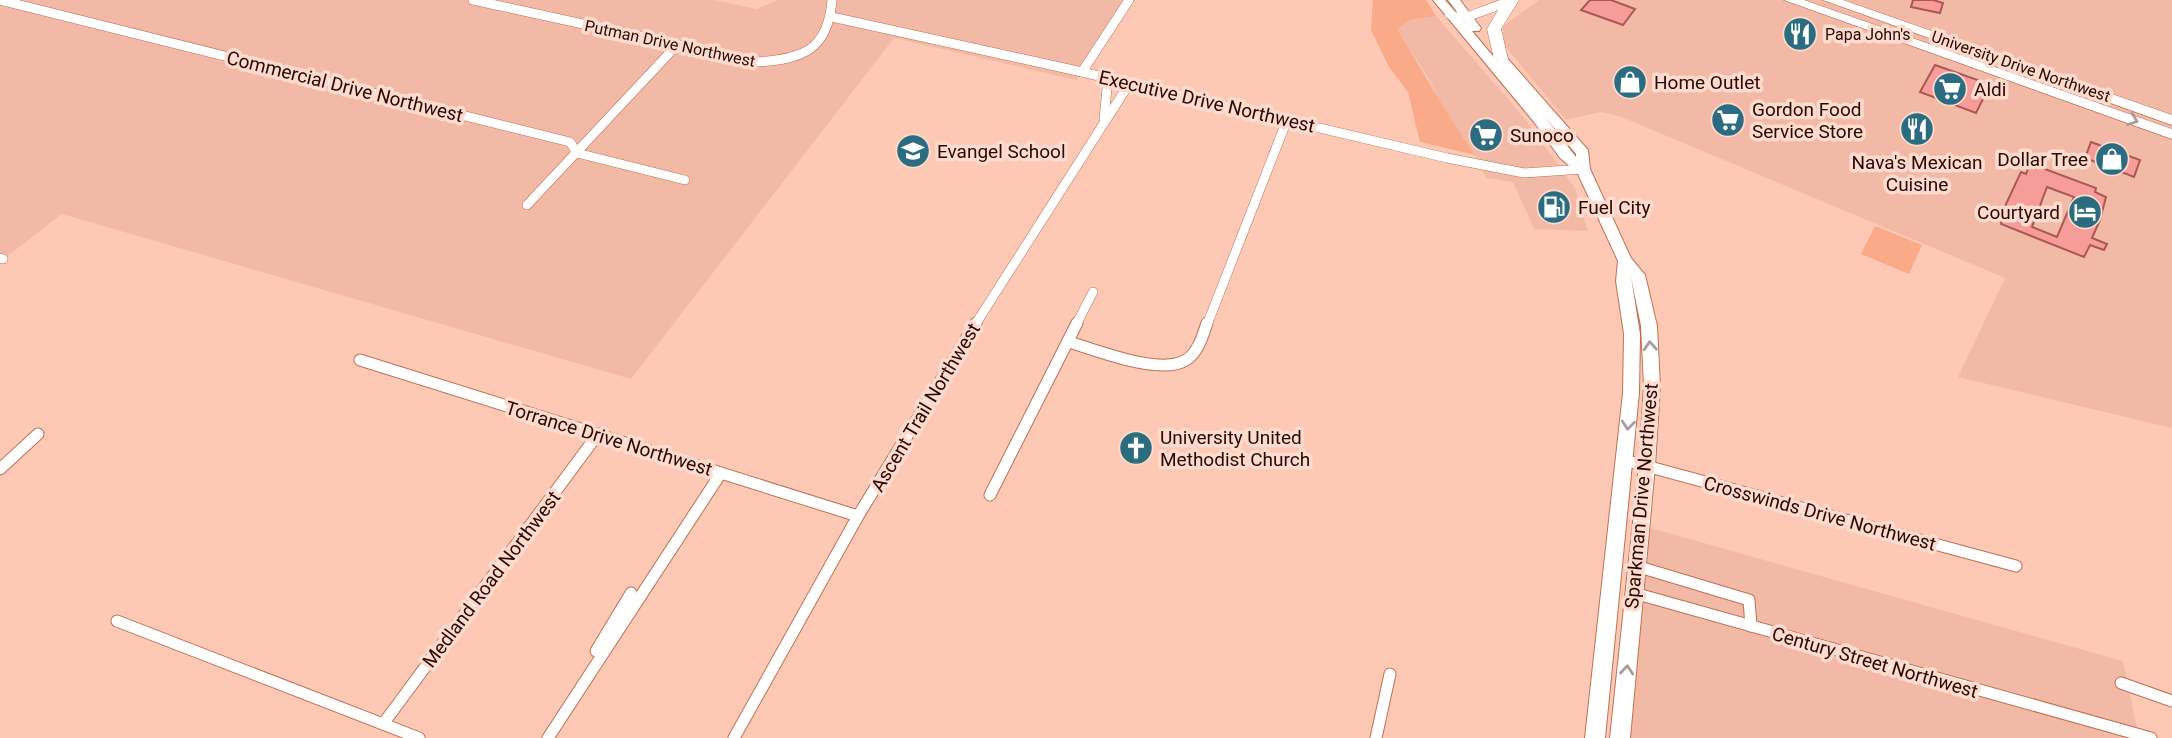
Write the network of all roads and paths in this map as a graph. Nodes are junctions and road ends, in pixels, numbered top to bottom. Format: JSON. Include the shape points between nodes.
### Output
{"nodes":[{"id":1,"x":0,"y":0,"type":"edge"},
{"id":2,"x":473,"y":0,"type":"edge"},
{"id":3,"x":832,"y":0,"type":"edge"},
{"id":4,"x":1129,"y":0,"type":"edge"},
{"id":5,"x":1439,"y":0,"type":"edge"},
{"id":6,"x":1481,"y":0,"type":"edge"},
{"id":7,"x":1511,"y":0,"type":"edge"},
{"id":8,"x":1791,"y":0,"type":"edge"},
{"id":9,"x":1830,"y":0,"type":"edge"},
{"id":10,"x":1458,"y":11,"type":"edge"},
{"id":11,"x":832,"y":17,"type":"junction"},
{"id":12,"x":677,"y":45,"type":"junction"},
{"id":13,"x":1501,"y":59,"type":"junction"},
{"id":14,"x":1082,"y":72,"type":"junction"},
{"id":15,"x":1108,"y":78,"type":"junction"},
{"id":16,"x":1129,"y":83,"type":"junction"},
{"id":17,"x":1287,"y":120,"type":"junction"},
{"id":18,"x":2172,"y":120,"type":"edge"},
{"id":19,"x":1104,"y":122,"type":"junction"},
{"id":20,"x":2172,"y":134,"type":"edge"},
{"id":21,"x":577,"y":153,"type":"junction"},
{"id":22,"x":1583,"y":169,"type":"junction"},
{"id":23,"x":685,"y":180,"type":"dead end"},
{"id":24,"x":527,"y":205,"type":"dead end"},
{"id":25,"x":1625,"y":261,"type":"junction"},
{"id":26,"x":1093,"y":292,"type":"dead end"},
{"id":27,"x":1069,"y":342,"type":"junction"},
{"id":28,"x":360,"y":360,"type":"dead end"},
{"id":29,"x":38,"y":434,"type":"dead end"},
{"id":30,"x":598,"y":434,"type":"junction"},
{"id":31,"x":1624,"y":460,"type":"junction"},
{"id":32,"x":1647,"y":466,"type":"junction"},
{"id":33,"x":0,"y":469,"type":"edge"},
{"id":34,"x":721,"y":472,"type":"junction"},
{"id":35,"x":990,"y":495,"type":"dead end"},
{"id":36,"x":858,"y":516,"type":"junction"},
{"id":37,"x":1636,"y":566,"type":"junction"},
{"id":38,"x":2015,"y":566,"type":"dead end"},
{"id":39,"x":631,"y":593,"type":"dead end"},
{"id":40,"x":1634,"y":593,"type":"junction"},
{"id":41,"x":117,"y":621,"type":"dead end"},
{"id":42,"x":1751,"y":626,"type":"junction"},
{"id":43,"x":1390,"y":674,"type":"dead end"},
{"id":44,"x":2121,"y":683,"type":"dead end"},
{"id":45,"x":2172,"y":701,"type":"edge"},
{"id":46,"x":383,"y":724,"type":"junction"},
{"id":47,"x":419,"y":738,"type":"edge"},
{"id":48,"x":547,"y":738,"type":"edge"},
{"id":49,"x":734,"y":738,"type":"edge"},
{"id":50,"x":1376,"y":738,"type":"edge"},
{"id":51,"x":1595,"y":738,"type":"edge"},
{"id":52,"x":1620,"y":738,"type":"edge"},
{"id":53,"x":2151,"y":738,"type":"edge"}],
"edges":[{"from":1,"to":21,"type":"street","name":"Commercial Drive Northwest","via":[[570,142]]},
{"from":2,"to":12,"type":"street","name":"Putman Drive Northwest"},
{"from":3,"to":11,"type":"street"},
{"from":4,"to":14,"type":"street"},
{"from":5,"to":10,"type":"main road","name":"Sparkman Drive Northwest"},
{"from":6,"to":10,"type":"highway"},
{"from":7,"to":10,"type":"highway"},
{"from":7,"to":13,"type":"highway","via":[[1494,29]]},
{"from":8,"to":20,"type":"highway","name":"University Drive Northwest","one_way":true},
{"from":9,"to":18,"type":"highway","name":"University Drive Northwest"},
{"from":10,"to":13,"type":"main road","name":"Sparkman Drive Northwest"},
{"from":10,"to":22,"type":"main road","name":"Sparkman Drive Northwest","via":[[1566,155]]},
{"from":11,"to":12,"type":"street","name":"Putman Drive Northwest","via":[[821,41],[780,60],[747,61]]},
{"from":11,"to":14,"type":"street","name":"Executive Drive Northwest"},
{"from":12,"to":21,"type":"street"},
{"from":13,"to":22,"type":"main road","name":"Sparkman Drive Northwest","via":[[1583,153]]},
{"from":14,"to":15,"type":"street","name":"Executive Drive Northwest"},
{"from":15,"to":16,"type":"street","name":"Executive Drive Northwest"},
{"from":15,"to":19,"type":"street"},
{"from":16,"to":17,"type":"street","name":"Executive Drive Northwest"},
{"from":16,"to":19,"type":"street","name":"Ascent Trail Northwest"},
{"from":17,"to":22,"type":"street","name":"Executive Drive Northwest","via":[[1524,173]]},
{"from":17,"to":27,"type":"street","via":[[1201,339],[1186,361],[1171,366]]},
{"from":19,"to":36,"type":"street","name":"Ascent Trail Northwest"},
{"from":21,"to":23,"type":"street","name":"Commercial Drive Northwest"},
{"from":21,"to":24,"type":"street"},
{"from":22,"to":25,"type":"main road","name":"Sparkman Drive Northwest"},
{"from":25,"to":31,"type":"main road","name":"Sparkman Drive Northwest","one_way":true,"via":[[1621,272],[1633,351]]},
{"from":32,"to":25,"type":"main road","name":"Sparkman Drive Northwest","one_way":true,"via":[[1652,386],[1649,326],[1638,275]]},
{"from":26,"to":27,"type":"street"},
{"from":27,"to":35,"type":"street"},
{"from":28,"to":30,"type":"street","name":"Torrance Drive Northwest"},
{"from":29,"to":33,"type":"street"},
{"from":30,"to":34,"type":"street","name":"Torrance Drive Northwest"},
{"from":30,"to":46,"type":"street","name":"Medland Road Northwest"},
{"from":31,"to":32,"type":"street","name":"Crosswinds Drive Northwest"},
{"from":31,"to":51,"type":"main road","name":"Sparkman Drive Northwest"},
{"from":32,"to":37,"type":"main road","name":"Sparkman Drive Northwest"},
{"from":32,"to":38,"type":"street","name":"Crosswinds Drive Northwest"},
{"from":34,"to":36,"type":"street","name":"Torrance Drive Northwest"},
{"from":34,"to":48,"type":"street"},
{"from":36,"to":49,"type":"street","name":"Ascent Trail Northwest"},
{"from":37,"to":40,"type":"main road","name":"Sparkman Drive Northwest"},
{"from":37,"to":42,"type":"street","via":[[1749,600]]},
{"from":39,"to":48,"type":"street"},
{"from":40,"to":42,"type":"street","name":"Century Street Northwest"},
{"from":52,"to":40,"type":"main road","name":"Sparkman Drive Northwest","one_way":true},
{"from":41,"to":46,"type":"street"},
{"from":42,"to":53,"type":"street","name":"Century Street Northwest"},
{"from":43,"to":50,"type":"street"},
{"from":44,"to":45,"type":"street"},
{"from":46,"to":47,"type":"street"}]}
